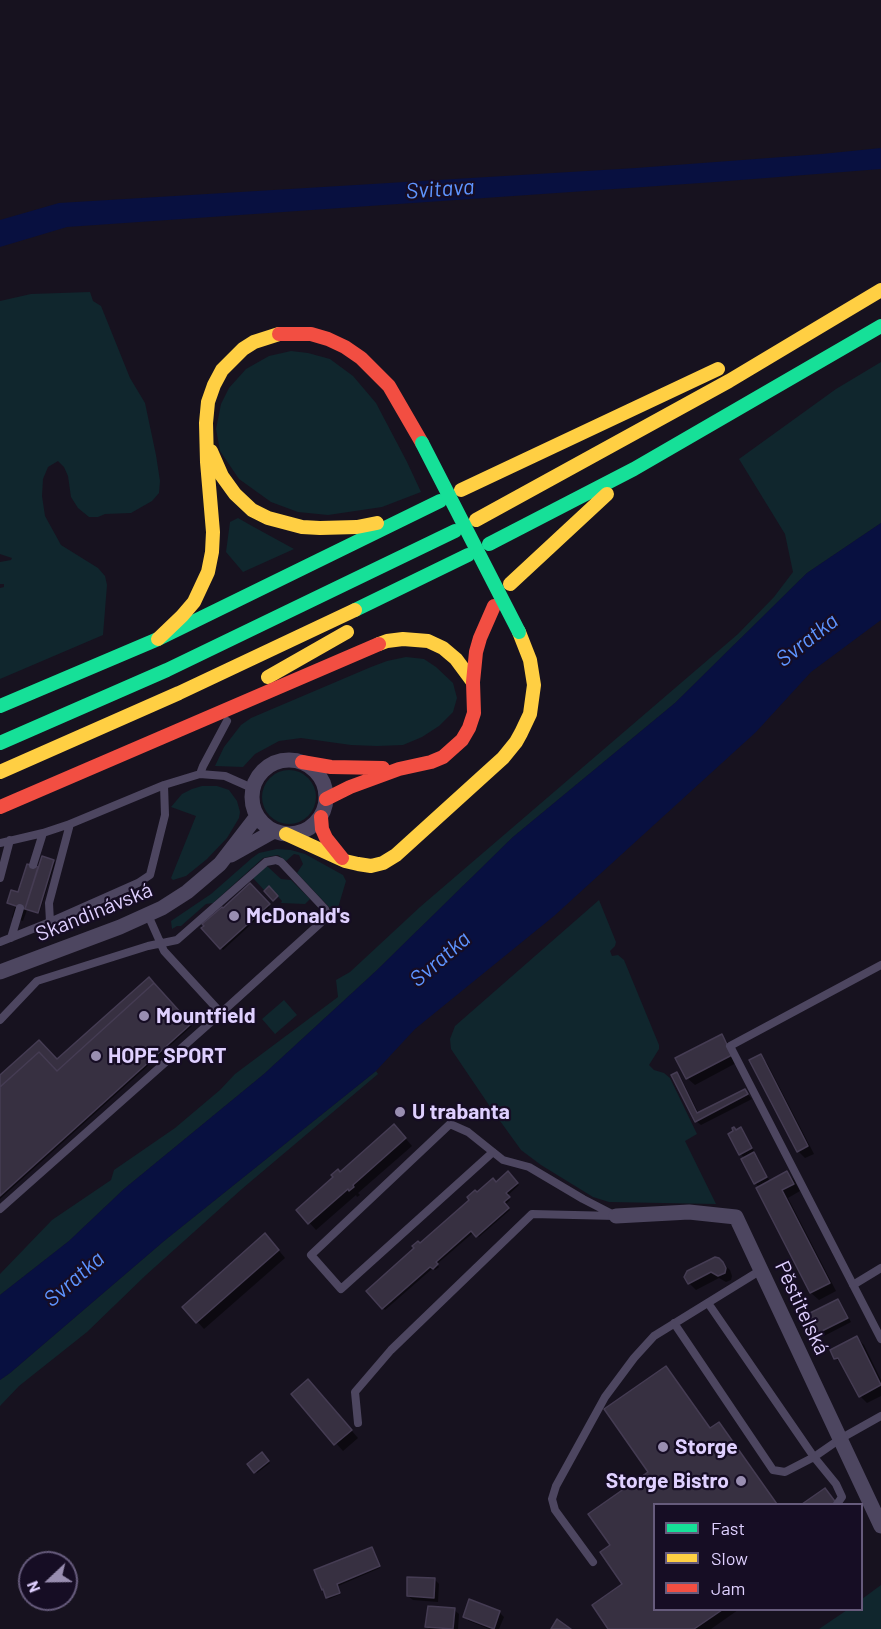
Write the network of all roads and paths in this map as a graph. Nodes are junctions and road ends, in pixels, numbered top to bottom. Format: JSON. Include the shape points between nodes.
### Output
{"nodes":[{"id":1,"x":881,"y":290,"type":"edge"},
{"id":2,"x":858,"y":304,"type":"junction"},
{"id":3,"x":881,"y":326,"type":"edge"},
{"id":4,"x":207,"y":438,"type":"junction"},
{"id":5,"x":634,"y":469,"type":"junction"},
{"id":6,"x":461,"y":490,"type":"dead end"},
{"id":7,"x":440,"y":501,"type":"dead end"},
{"id":8,"x":427,"y":508,"type":"junction"},
{"id":9,"x":477,"y":520,"type":"dead end"},
{"id":10,"x":455,"y":531,"type":"dead end"},
{"id":11,"x":489,"y":544,"type":"dead end"},
{"id":12,"x":510,"y":584,"type":"dead end"},
{"id":13,"x":402,"y":602,"type":"dead end"},
{"id":14,"x":494,"y":606,"type":"dead end"},
{"id":15,"x":362,"y":624,"type":"dead end"},
{"id":16,"x":158,"y":639,"type":"junction"},
{"id":17,"x":473,"y":682,"type":"junction"},
{"id":18,"x":0,"y":706,"type":"edge"},
{"id":19,"x":227,"y":721,"type":"dead end"},
{"id":20,"x":191,"y":725,"type":"junction"},
{"id":21,"x":0,"y":743,"type":"edge"},
{"id":22,"x":302,"y":762,"type":"junction"},
{"id":23,"x":399,"y":769,"type":"junction"},
{"id":24,"x":0,"y":772,"type":"edge"},
{"id":25,"x":200,"y":774,"type":"junction"},
{"id":26,"x":164,"y":785,"type":"junction"},
{"id":27,"x":252,"y":788,"type":"junction"},
{"id":28,"x":326,"y":799,"type":"junction"},
{"id":29,"x":0,"y":807,"type":"edge"},
{"id":30,"x":257,"y":816,"type":"junction"},
{"id":31,"x":321,"y":817,"type":"junction"},
{"id":32,"x":70,"y":824,"type":"junction"},
{"id":33,"x":43,"y":833,"type":"junction"},
{"id":34,"x":280,"y":833,"type":"junction"},
{"id":35,"x":10,"y":840,"type":"junction"},
{"id":36,"x":0,"y":843,"type":"edge"},
{"id":37,"x":226,"y":858,"type":"junction"},
{"id":38,"x":345,"y":861,"type":"junction"},
{"id":39,"x":33,"y":865,"type":"dead end"},
{"id":40,"x":0,"y":878,"type":"edge"},
{"id":41,"x":20,"y":908,"type":"dead end"},
{"id":42,"x":147,"y":915,"type":"junction"},
{"id":43,"x":50,"y":922,"type":"junction"},
{"id":44,"x":11,"y":938,"type":"junction"},
{"id":45,"x":0,"y":942,"type":"edge"},
{"id":46,"x":160,"y":943,"type":"junction"},
{"id":47,"x":881,"y":965,"type":"edge"},
{"id":48,"x":0,"y":972,"type":"edge"},
{"id":49,"x":221,"y":1013,"type":"junction"},
{"id":50,"x":0,"y":1020,"type":"edge"},
{"id":51,"x":493,"y":1152,"type":"junction"},
{"id":52,"x":0,"y":1209,"type":"edge"},
{"id":53,"x":616,"y":1216,"type":"junction"},
{"id":54,"x":881,"y":1268,"type":"edge"},
{"id":55,"x":761,"y":1270,"type":"junction"},
{"id":56,"x":853,"y":1285,"type":"junction"},
{"id":57,"x":708,"y":1304,"type":"junction"},
{"id":58,"x":674,"y":1323,"type":"junction"},
{"id":59,"x":881,"y":1340,"type":"edge"},
{"id":60,"x":881,"y":1416,"type":"edge"},
{"id":61,"x":358,"y":1423,"type":"dead end"},
{"id":62,"x":840,"y":1439,"type":"junction"},
{"id":63,"x":814,"y":1456,"type":"junction"},
{"id":64,"x":838,"y":1503,"type":"edge"},
{"id":65,"x":881,"y":1526,"type":"edge"},
{"id":66,"x":594,"y":1562,"type":"dead end"}],
"edges":[{"from":1,"to":2,"type":"highway"},
{"from":2,"to":6,"type":"highway"},
{"from":2,"to":9,"type":"highway","via":[[729,381]]},
{"from":3,"to":5,"type":"highway"},
{"from":4,"to":8,"type":"highway","via":[[222,476],[235,494],[252,510],[285,524],[357,527]]},
{"from":4,"to":16,"type":"highway","via":[[213,532],[208,572],[194,602]]},
{"from":4,"to":38,"type":"highway","bridge":true,"via":[[208,402],[214,385],[222,370],[243,349],[278,334],[295,333],[311,334],[345,347],[389,386],[400,403],[530,660],[534,686],[530,714],[503,758],[396,855],[370,866]]},
{"from":5,"to":11,"type":"highway"},
{"from":5,"to":12,"type":"highway"},
{"from":7,"to":8,"type":"highway"},
{"from":8,"to":16,"type":"highway"},
{"from":10,"to":21,"type":"highway","via":[[167,670]]},
{"from":13,"to":24,"type":"highway","via":[[470,559]]},
{"from":14,"to":17,"type":"highway","via":[[476,652]]},
{"from":15,"to":20,"type":"highway","via":[[240,692]]},
{"from":16,"to":18,"type":"highway"},
{"from":17,"to":20,"type":"highway","via":[[456,659],[428,641],[387,641]]},
{"from":17,"to":23,"type":"highway","via":[[474,713],[462,740],[442,757]]},
{"from":19,"to":25,"type":"lane"},
{"from":20,"to":29,"type":"highway"},
{"from":22,"to":23,"type":"highway"},
{"from":22,"to":27,"type":"street","via":[[292,759],[271,764],[256,778]]},
{"from":22,"to":28,"type":"street","via":[[323,780]]},
{"from":23,"to":28,"type":"highway"},
{"from":25,"to":26,"type":"lane"},
{"from":25,"to":27,"type":"lane","via":[[225,776]]},
{"from":26,"to":32,"type":"lane"},
{"from":26,"to":43,"type":"lane","via":[[165,815],[150,875]]},
{"from":27,"to":30,"type":"street"},
{"from":28,"to":31,"type":"street"},
{"from":30,"to":34,"type":"street"},
{"from":30,"to":37,"type":"street","name":"Skandinávská"},
{"from":31,"to":34,"type":"street","via":[[296,834]]},
{"from":31,"to":38,"type":"highway","via":[[326,838]]},
{"from":32,"to":33,"type":"lane"},
{"from":32,"to":43,"type":"lane","via":[[49,903]]},
{"from":33,"to":35,"type":"lane"},
{"from":33,"to":39,"type":"lane"},
{"from":34,"to":37,"type":"street","name":"Skandinávská"},
{"from":34,"to":38,"type":"highway"},
{"from":35,"to":36,"type":"lane"},
{"from":35,"to":40,"type":"lane"},
{"from":37,"to":42,"type":"street","name":"Skandinávská","via":[[188,892]]},
{"from":41,"to":44,"type":"lane"},
{"from":42,"to":46,"type":"lane"},
{"from":42,"to":48,"type":"street","name":"Skandinávská"},
{"from":43,"to":44,"type":"lane"},
{"from":44,"to":45,"type":"lane"},
{"from":46,"to":49,"type":"lane"},
{"from":46,"to":49,"type":"lane","via":[[177,940],[261,865],[272,860],[281,862],[325,909],[326,918]]},
{"from":46,"to":50,"type":"lane","via":[[37,981]]},
{"from":47,"to":56,"type":"lane","via":[[730,1046]]},
{"from":49,"to":52,"type":"lane"},
{"from":51,"to":51,"type":"lane","via":[[468,1132],[450,1125],[311,1255],[341,1289]]},
{"from":51,"to":53,"type":"lane","via":[[503,1160],[529,1167]]},
{"from":53,"to":55,"type":"street","name":"Pěstitelská","via":[[689,1212],[736,1217]]},
{"from":53,"to":61,"type":"lane","via":[[532,1214],[391,1350],[355,1392]]},
{"from":54,"to":56,"type":"lane"},
{"from":55,"to":57,"type":"lane"},
{"from":55,"to":62,"type":"street","name":"Pěstitelská"},
{"from":56,"to":59,"type":"lane"},
{"from":57,"to":58,"type":"lane"},
{"from":57,"to":63,"type":"lane"},
{"from":58,"to":63,"type":"lane","via":[[772,1470],[785,1472]]},
{"from":58,"to":66,"type":"lane","via":[[654,1336],[605,1397],[556,1486],[552,1498],[555,1510]]},
{"from":60,"to":62,"type":"lane"},
{"from":62,"to":63,"type":"lane"},
{"from":62,"to":65,"type":"street","name":"Pěstitelská"},
{"from":63,"to":64,"type":"lane","via":[[836,1484],[842,1497]]}]}
